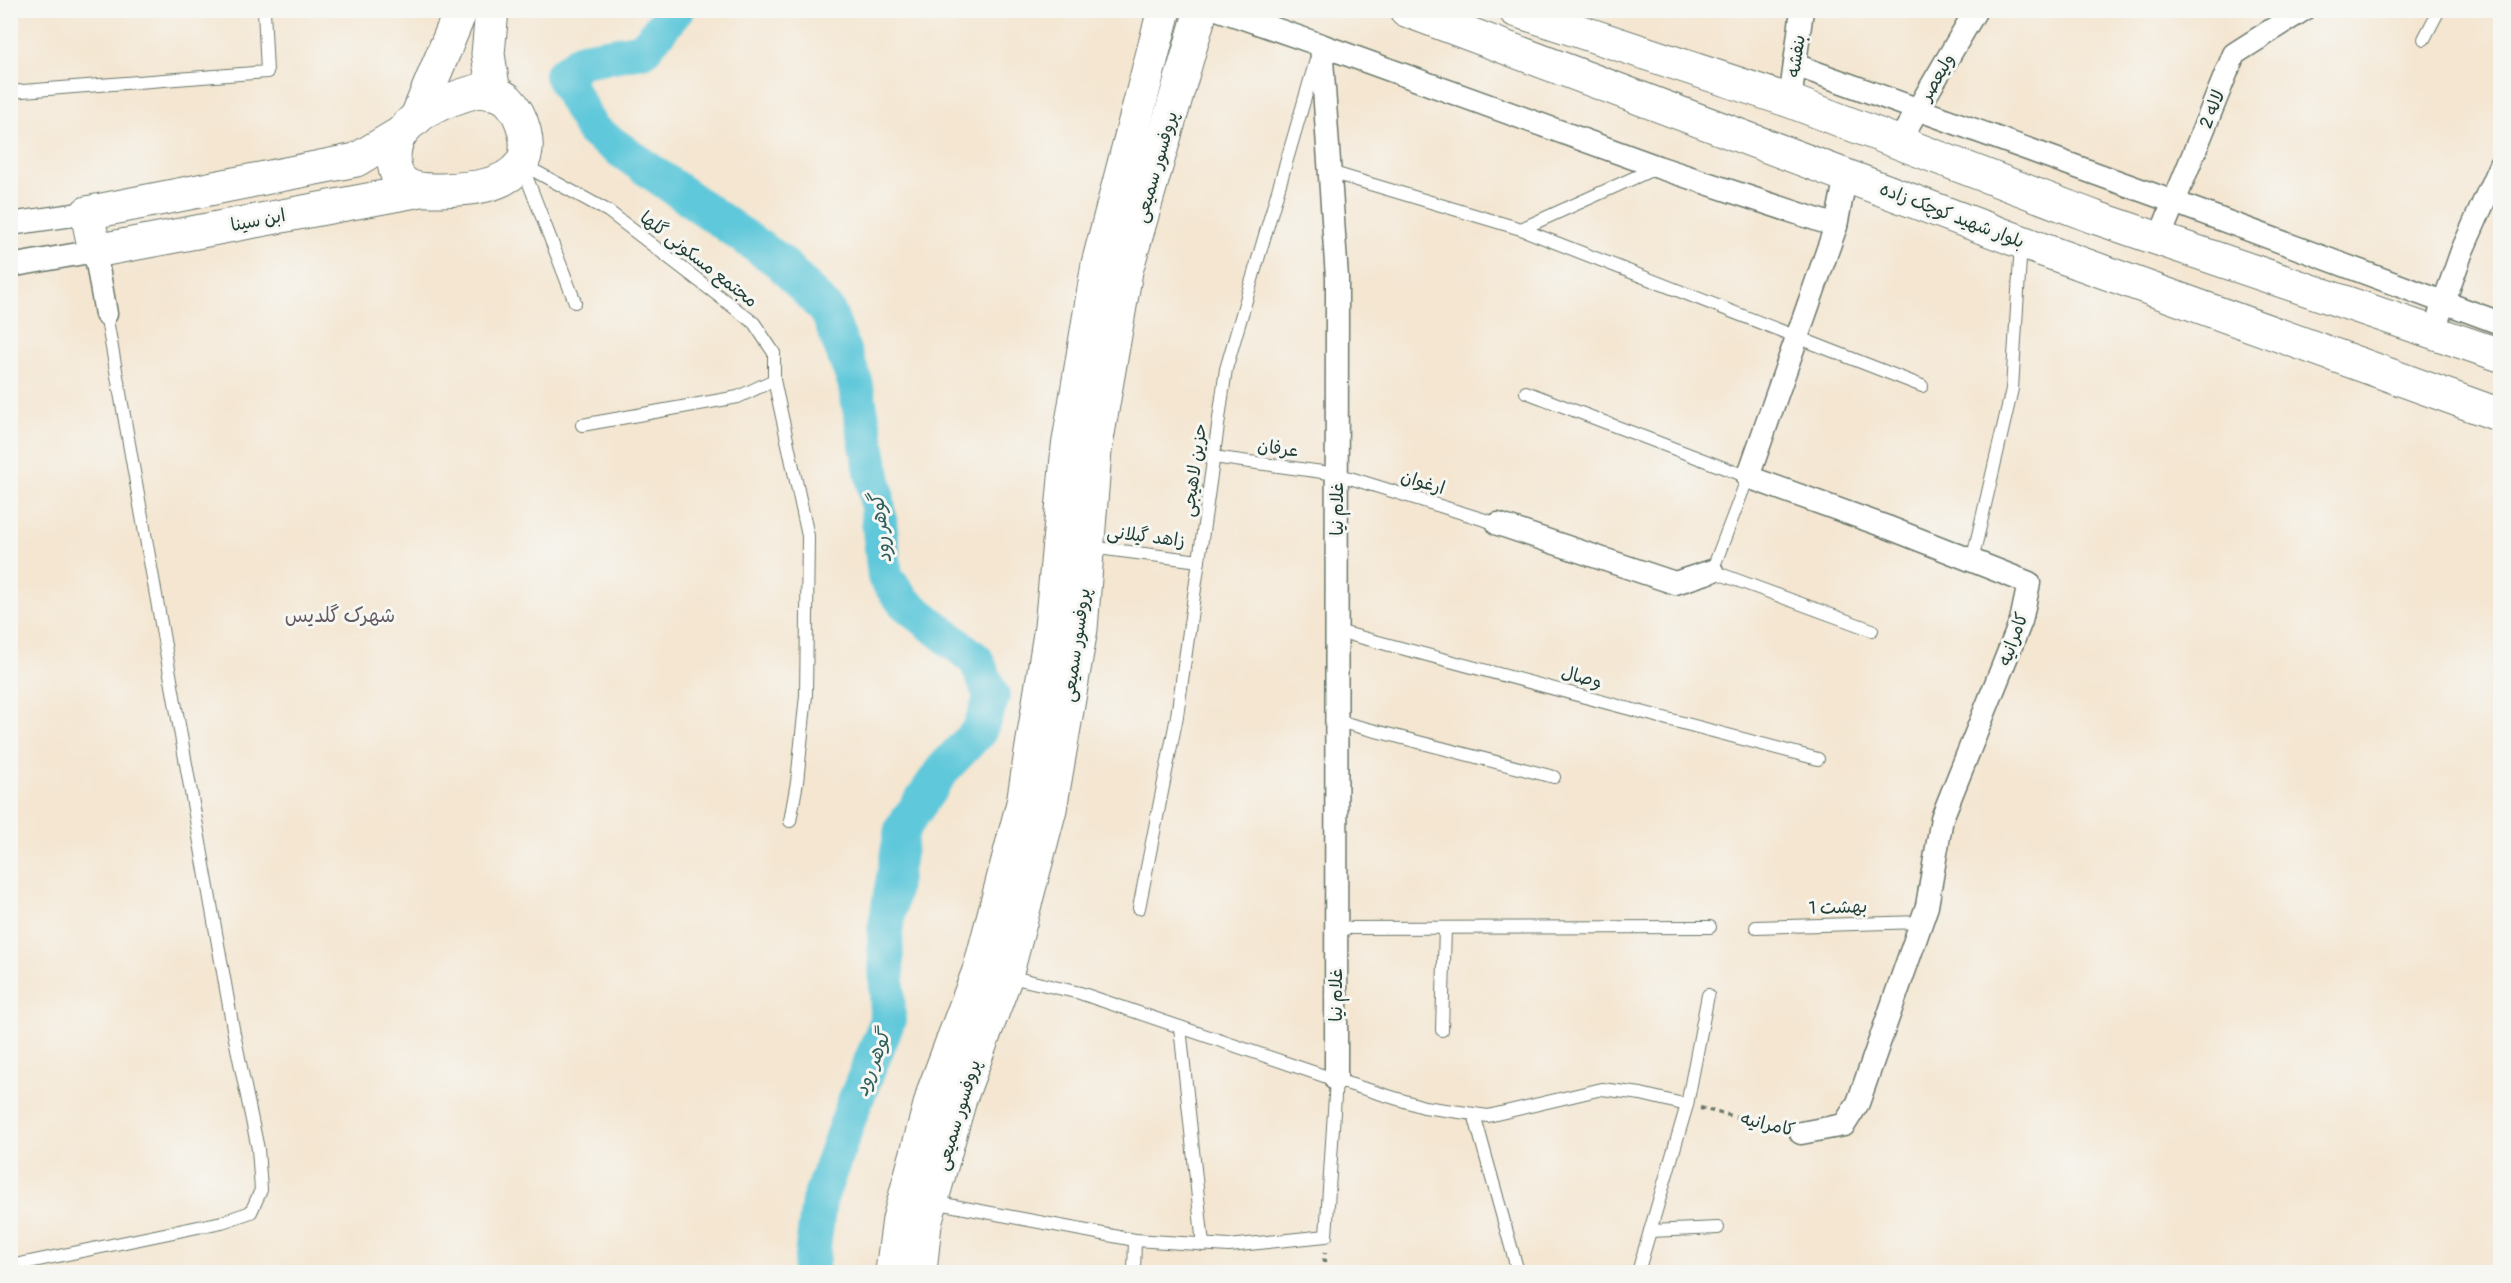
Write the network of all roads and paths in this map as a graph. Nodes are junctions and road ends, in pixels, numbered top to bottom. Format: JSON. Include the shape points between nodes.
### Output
{"nodes":[{"id":1,"x":264,"y":10,"type":"edge"},
{"id":2,"x":461,"y":10,"type":"edge"},
{"id":3,"x":492,"y":10,"type":"edge"},
{"id":4,"x":1164,"y":10,"type":"edge"},
{"id":5,"x":1201,"y":10,"type":"edge"},
{"id":6,"x":1220,"y":10,"type":"edge"},
{"id":7,"x":1406,"y":10,"type":"edge"},
{"id":8,"x":1515,"y":10,"type":"edge"},
{"id":9,"x":1802,"y":10,"type":"edge"},
{"id":10,"x":1976,"y":10,"type":"edge"},
{"id":11,"x":2303,"y":10,"type":"edge"},
{"id":12,"x":2439,"y":10,"type":"edge"},
{"id":13,"x":2424,"y":39,"type":"dead end"},
{"id":14,"x":1320,"y":45,"type":"junction"},
{"id":15,"x":1794,"y":65,"type":"junction"},
{"id":16,"x":10,"y":92,"type":"edge"},
{"id":17,"x":494,"y":93,"type":"junction"},
{"id":18,"x":1790,"y":101,"type":"junction"},
{"id":19,"x":1917,"y":111,"type":"junction"},
{"id":20,"x":408,"y":126,"type":"junction"},
{"id":21,"x":1898,"y":143,"type":"junction"},
{"id":22,"x":521,"y":164,"type":"junction"},
{"id":23,"x":2500,"y":165,"type":"edge"},
{"id":24,"x":1658,"y":167,"type":"junction"},
{"id":25,"x":1330,"y":172,"type":"junction"},
{"id":26,"x":1846,"y":175,"type":"junction"},
{"id":27,"x":421,"y":190,"type":"junction"},
{"id":28,"x":2174,"y":202,"type":"junction"},
{"id":29,"x":87,"y":213,"type":"junction"},
{"id":30,"x":10,"y":224,"type":"edge"},
{"id":31,"x":1836,"y":226,"type":"junction"},
{"id":32,"x":1521,"y":229,"type":"junction"},
{"id":33,"x":2159,"y":239,"type":"junction"},
{"id":34,"x":2021,"y":241,"type":"junction"},
{"id":35,"x":95,"y":251,"type":"junction"},
{"id":36,"x":10,"y":266,"type":"edge"},
{"id":37,"x":575,"y":302,"type":"dead end"},
{"id":38,"x":106,"y":314,"type":"joint"},
{"id":39,"x":2438,"y":318,"type":"junction"},
{"id":40,"x":2500,"y":323,"type":"edge"},
{"id":41,"x":1796,"y":336,"type":"junction"},
{"id":42,"x":2500,"y":355,"type":"edge"},
{"id":43,"x":774,"y":380,"type":"junction"},
{"id":44,"x":1922,"y":386,"type":"dead end"},
{"id":45,"x":1526,"y":392,"type":"dead end"},
{"id":46,"x":2500,"y":414,"type":"edge"},
{"id":47,"x":582,"y":425,"type":"dead end"},
{"id":48,"x":1214,"y":457,"type":"junction"},
{"id":49,"x":1337,"y":474,"type":"junction"},
{"id":50,"x":1748,"y":477,"type":"junction"},
{"id":51,"x":1498,"y":524,"type":"joint"},
{"id":52,"x":1088,"y":547,"type":"junction"},
{"id":53,"x":1199,"y":561,"type":"junction"},
{"id":54,"x":1972,"y":561,"type":"junction"},
{"id":55,"x":1712,"y":571,"type":"junction"},
{"id":56,"x":1872,"y":630,"type":"dead end"},
{"id":57,"x":1337,"y":631,"type":"junction"},
{"id":58,"x":1337,"y":721,"type":"junction"},
{"id":59,"x":1818,"y":759,"type":"dead end"},
{"id":60,"x":1554,"y":777,"type":"dead end"},
{"id":61,"x":790,"y":821,"type":"dead end"},
{"id":62,"x":1139,"y":908,"type":"dead end"},
{"id":63,"x":1921,"y":922,"type":"junction"},
{"id":64,"x":1710,"y":927,"type":"dead end"},
{"id":65,"x":1756,"y":927,"type":"dead end"},
{"id":66,"x":1336,"y":928,"type":"junction"},
{"id":67,"x":1445,"y":928,"type":"junction"},
{"id":68,"x":1006,"y":976,"type":"junction"},
{"id":69,"x":1708,"y":995,"type":"dead end"},
{"id":70,"x":1180,"y":1027,"type":"junction"},
{"id":71,"x":1442,"y":1030,"type":"dead end"},
{"id":72,"x":1336,"y":1080,"type":"junction"},
{"id":73,"x":1688,"y":1105,"type":"junction"},
{"id":74,"x":1474,"y":1114,"type":"junction"},
{"id":75,"x":1802,"y":1133,"type":"joint"},
{"id":76,"x":932,"y":1201,"type":"junction"},
{"id":77,"x":1718,"y":1228,"type":"dead end"},
{"id":78,"x":1650,"y":1231,"type":"junction"},
{"id":79,"x":1326,"y":1236,"type":"junction"},
{"id":80,"x":1135,"y":1240,"type":"junction"},
{"id":81,"x":1203,"y":1245,"type":"junction"},
{"id":82,"x":10,"y":1266,"type":"edge"},
{"id":83,"x":892,"y":1272,"type":"edge"},
{"id":84,"x":920,"y":1272,"type":"edge"},
{"id":85,"x":1134,"y":1272,"type":"edge"},
{"id":86,"x":1323,"y":1272,"type":"edge"},
{"id":87,"x":1518,"y":1272,"type":"edge"},
{"id":88,"x":1638,"y":1272,"type":"edge"}],
"edges":[{"from":1,"to":16,"type":"lane","via":[[267,72]]},
{"from":2,"to":20,"type":"main road"},
{"from":3,"to":17,"type":"main road","via":[[488,54]]},
{"from":4,"to":83,"type":"main road","name":"پروفسور سمیعی","via":[[1098,264],[1068,447],[1051,627],[1023,803],[980,968],[934,1090],[899,1219]]},
{"from":5,"to":52,"type":"main road","name":"پروفسور سمیعی","via":[[1125,271],[1095,451]]},
{"from":6,"to":14,"type":"street"},
{"from":7,"to":26,"type":"main road","name":"بلوار شهید کوچک زاده"},
{"from":8,"to":18,"type":"main road"},
{"from":9,"to":15,"type":"street","name":"بنفشه"},
{"from":10,"to":19,"type":"street","name":"ولیعصر"},
{"from":11,"to":28,"type":"street","name":"لاله 2","via":[[2234,54]]},
{"from":12,"to":13,"type":"lane"},
{"from":14,"to":24,"type":"street"},
{"from":14,"to":25,"type":"street","name":"غلام نیا"},
{"from":14,"to":48,"type":"lane","name":"حزین لاهیجی","via":[[1226,369]]},
{"from":15,"to":18,"type":"street","name":"بنفشه"},
{"from":15,"to":19,"type":"street"},
{"from":17,"to":20,"type":"main road","via":[[460,95]]},
{"from":17,"to":22,"type":"main road","via":[[507,99],[522,126],[526,146]]},
{"from":18,"to":21,"type":"main road"},
{"from":19,"to":21,"type":"street","name":"ولیعصر"},
{"from":19,"to":28,"type":"street"},
{"from":20,"to":27,"type":"main road","via":[[395,149],[395,168],[404,183]]},
{"from":20,"to":29,"type":"main road","via":[[356,159]]},
{"from":21,"to":33,"type":"main road"},
{"from":22,"to":27,"type":"main road","via":[[489,184]]},
{"from":22,"to":37,"type":"lane"},
{"from":22,"to":43,"type":"lane","name":"مجتمع مسکونی گلها","via":[[608,211],[754,323],[774,353]]},
{"from":23,"to":39,"type":"street"},
{"from":24,"to":31,"type":"street"},
{"from":24,"to":32,"type":"lane"},
{"from":25,"to":32,"type":"lane"},
{"from":25,"to":49,"type":"street","name":"غلام نیا","via":[[1337,279]]},
{"from":26,"to":31,"type":"street"},
{"from":26,"to":34,"type":"main road","name":"بلوار شهید کوچک زاده"},
{"from":27,"to":35,"type":"main road","name":"ابن سینا"},
{"from":28,"to":33,"type":"street","name":"لاله 2"},
{"from":28,"to":39,"type":"street"},
{"from":29,"to":30,"type":"street"},
{"from":29,"to":35,"type":"main road"},
{"from":31,"to":41,"type":"street"},
{"from":32,"to":41,"type":"lane"},
{"from":33,"to":39,"type":"main road"},
{"from":34,"to":46,"type":"main road","name":"بلوار شهید کوچک زاده"},
{"from":34,"to":54,"type":"lane","via":[[2012,389]]},
{"from":35,"to":36,"type":"street"},
{"from":35,"to":38,"type":"street"},
{"from":38,"to":82,"type":"lane","via":[[234,1034],[258,1149],[261,1190],[251,1212],[222,1222]]},
{"from":39,"to":40,"type":"street"},
{"from":39,"to":42,"type":"main road"},
{"from":41,"to":44,"type":"lane"},
{"from":41,"to":50,"type":"street"},
{"from":43,"to":47,"type":"lane","via":[[738,397]]},
{"from":43,"to":61,"type":"lane","name":"مجتمع مسکونی گلها","via":[[808,536],[806,694]]},
{"from":45,"to":50,"type":"lane"},
{"from":48,"to":49,"type":"lane","name":"عرفان"},
{"from":48,"to":53,"type":"lane","name":"حزین لاهیجی"},
{"from":49,"to":51,"type":"lane","name":"ارغوان"},
{"from":49,"to":57,"type":"street","name":"غلام نیا"},
{"from":50,"to":54,"type":"street","name":"کامرانیه"},
{"from":50,"to":55,"type":"lane"},
{"from":51,"to":55,"type":"street","via":[[1676,583]]},
{"from":52,"to":53,"type":"lane","name":"زاهد گیلانی"},
{"from":52,"to":68,"type":"main road","name":"پروفسور سمیعی","via":[[1081,629],[1050,809]]},
{"from":53,"to":62,"type":"lane","name":"حزین لاهیجی","via":[[1177,717]]},
{"from":54,"to":63,"type":"street","name":"کامرانیه","via":[[2029,583],[2021,621],[1942,818]]},
{"from":55,"to":56,"type":"lane"},
{"from":57,"to":58,"type":"street","name":"غلام نیا"},
{"from":57,"to":59,"type":"lane","name":"وصال"},
{"from":58,"to":60,"type":"lane"},
{"from":58,"to":66,"type":"street","name":"غلام نیا"},
{"from":63,"to":65,"type":"lane","name":"بهشت 1"},
{"from":63,"to":75,"type":"street","name":"کامرانیه","via":[[1858,1103],[1844,1125]]},
{"from":64,"to":67,"type":"lane"},
{"from":66,"to":67,"type":"lane"},
{"from":66,"to":72,"type":"street","name":"غلام نیا"},
{"from":67,"to":71,"type":"lane"},
{"from":68,"to":70,"type":"lane","via":[[1080,993]]},
{"from":68,"to":76,"type":"main road","name":"پروفسور سمیعی","via":[[960,1099]]},
{"from":69,"to":73,"type":"lane"},
{"from":70,"to":72,"type":"lane"},
{"from":70,"to":81,"type":"lane"},
{"from":72,"to":74,"type":"lane","via":[[1424,1107]]},
{"from":72,"to":79,"type":"lane","name":"غلام نیا"},
{"from":73,"to":74,"type":"lane","via":[[1602,1089],[1488,1116]]},
{"from":73,"to":75,"type":"path","name":"کامرانیه"},
{"from":73,"to":78,"type":"lane"},
{"from":74,"to":87,"type":"lane"},
{"from":76,"to":80,"type":"lane"},
{"from":76,"to":84,"type":"main road","name":"پروفسور سمیعی"},
{"from":77,"to":78,"type":"lane"},
{"from":78,"to":88,"type":"lane"},
{"from":79,"to":81,"type":"lane"},
{"from":79,"to":86,"type":"path"},
{"from":80,"to":81,"type":"lane"},
{"from":80,"to":85,"type":"lane"}]}
